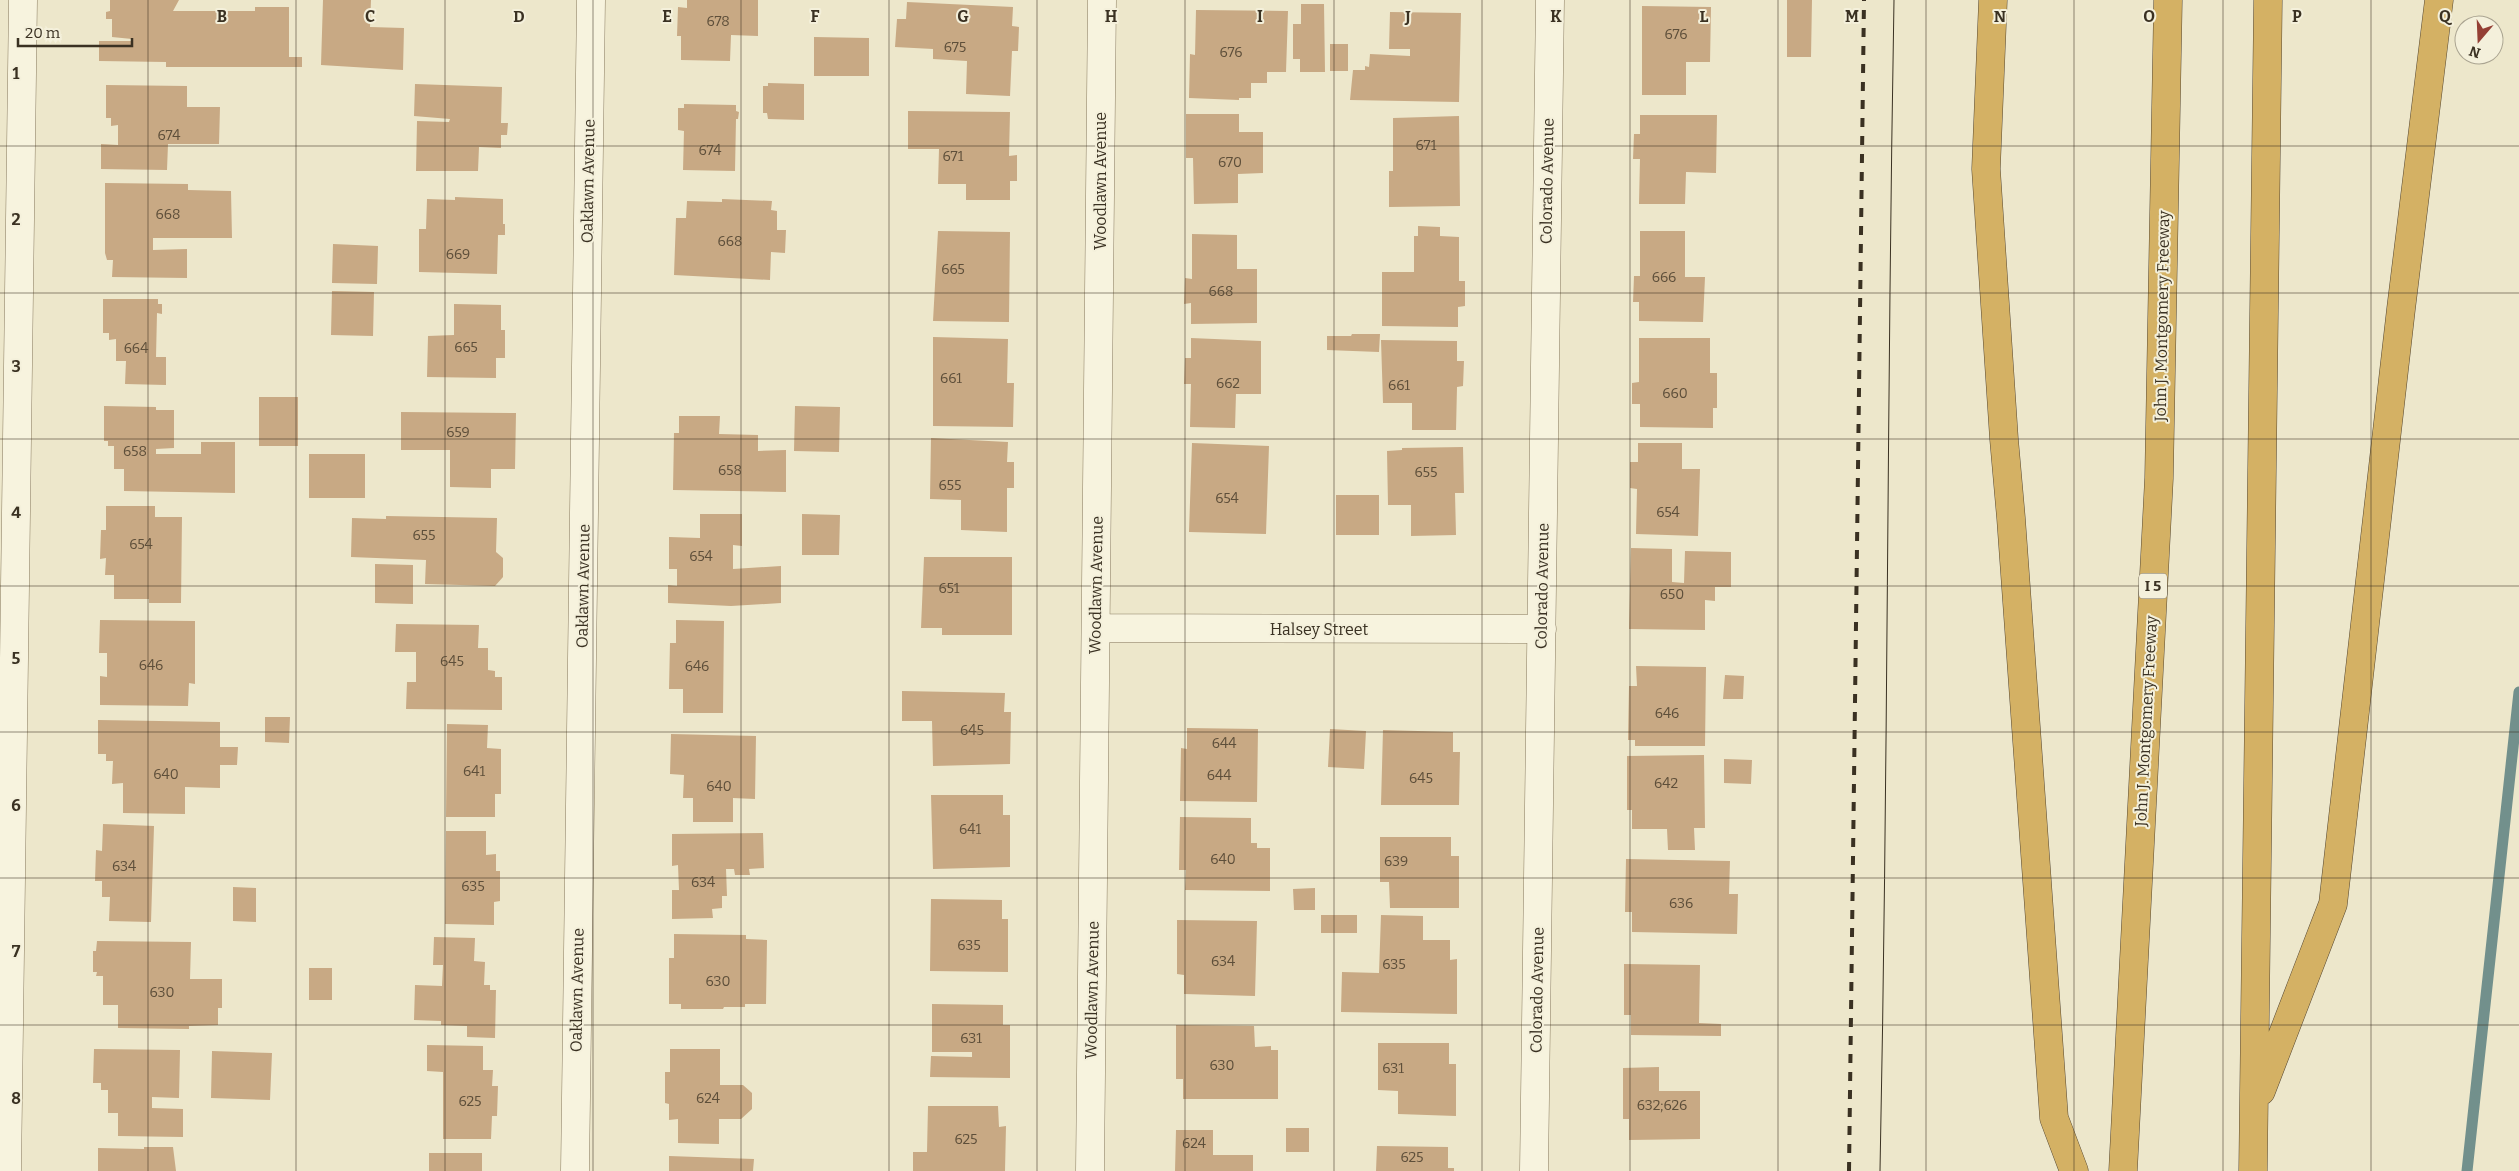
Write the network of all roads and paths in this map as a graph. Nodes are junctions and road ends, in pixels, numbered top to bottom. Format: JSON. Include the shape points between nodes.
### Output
{"nodes":[{"id":1,"x":23,"y":0,"type":"edge"},
{"id":2,"x":591,"y":0,"type":"edge"},
{"id":3,"x":1102,"y":0,"type":"edge"},
{"id":4,"x":1550,"y":0,"type":"edge"},
{"id":5,"x":1993,"y":0,"type":"edge"},
{"id":6,"x":2168,"y":0,"type":"edge"},
{"id":7,"x":2268,"y":0,"type":"edge"},
{"id":8,"x":2439,"y":0,"type":"edge"},
{"id":9,"x":1096,"y":628,"type":"junction"},
{"id":10,"x":1542,"y":630,"type":"junction"},
{"id":11,"x":2254,"y":1109,"type":"junction"},
{"id":12,"x":7,"y":1171,"type":"edge"},
{"id":13,"x":575,"y":1171,"type":"edge"},
{"id":14,"x":1090,"y":1171,"type":"edge"},
{"id":15,"x":1534,"y":1171,"type":"edge"},
{"id":16,"x":2074,"y":1171,"type":"edge"},
{"id":17,"x":2123,"y":1171,"type":"edge"},
{"id":18,"x":2253,"y":1171,"type":"edge"}],
"edges":[{"from":1,"to":12,"type":"street"},
{"from":2,"to":13,"type":"street","name":"Oaklawn Avenue"},
{"from":3,"to":9,"type":"street","name":"Woodlawn Avenue"},
{"from":4,"to":10,"type":"street","name":"Colorado Avenue"},
{"from":5,"to":16,"type":"highway","via":[[1986,169],[2004,439],[2054,1118]]},
{"from":6,"to":17,"type":"highway","name":"John J. Montgomery Freeway","number":"I 5","via":[[2159,478]]},
{"from":7,"to":11,"type":"highway"},
{"from":8,"to":11,"type":"highway","via":[[2333,904]]},
{"from":9,"to":10,"type":"street","name":"Halsey Street"},
{"from":9,"to":14,"type":"street","name":"Woodlawn Avenue"},
{"from":10,"to":15,"type":"street","name":"Colorado Avenue"},
{"from":11,"to":18,"type":"highway"}]}
